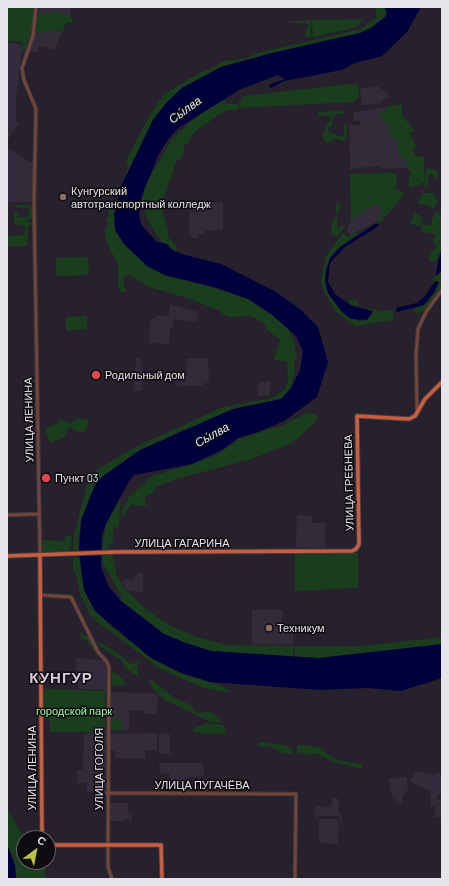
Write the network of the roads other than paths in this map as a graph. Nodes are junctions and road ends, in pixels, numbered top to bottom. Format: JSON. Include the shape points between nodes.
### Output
{"nodes":[{"id":1,"x":36,"y":7,"type":"edge"},
{"id":2,"x":442,"y":290,"type":"edge"},
{"id":3,"x":442,"y":382,"type":"edge"},
{"id":4,"x":417,"y":409,"type":"junction"},
{"id":5,"x":39,"y":514,"type":"junction"},
{"id":6,"x":7,"y":515,"type":"edge"},
{"id":7,"x":356,"y":549,"type":"joint"},
{"id":8,"x":40,"y":555,"type":"junction"},
{"id":9,"x":7,"y":556,"type":"edge"},
{"id":10,"x":40,"y":595,"type":"junction"},
{"id":11,"x":107,"y":793,"type":"junction"},
{"id":12,"x":42,"y":830,"type":"edge"},
{"id":13,"x":56,"y":845,"type":"edge"},
{"id":14,"x":108,"y":845,"type":"junction"},
{"id":15,"x":112,"y":879,"type":"edge"},
{"id":16,"x":162,"y":879,"type":"edge"},
{"id":17,"x":295,"y":879,"type":"edge"}],
"edges":[{"from":1,"to":5,"type":"street","name":"УЛИЦА ЛЕНИНА","via":[[34,36],[22,68],[36,109],[34,202]]},
{"from":2,"to":4,"type":"street","via":[[426,312],[417,334]]},
{"from":3,"to":4,"type":"main road"},
{"from":4,"to":7,"type":"main road","name":"УЛИЦА ГРЕБНЕВА","via":[[415,416],[409,419],[357,416]]},
{"from":5,"to":6,"type":"street"},
{"from":5,"to":8,"type":"street","name":"УЛИЦА ЛЕНИНА"},
{"from":7,"to":8,"type":"main road","name":"УЛИЦА ГАГАРИНА"},
{"from":8,"to":9,"type":"main road","name":"УЛИЦА ГАГАРИНА"},
{"from":8,"to":10,"type":"main road","name":"УЛИЦА ЛЕНИНА"},
{"from":10,"to":11,"type":"street","name":"УЛИЦА ГОГОЛЯ","via":[[71,597],[98,652],[109,667]]},
{"from":10,"to":12,"type":"main road","name":"УЛИЦА ЛЕНИНА"},
{"from":11,"to":14,"type":"street","name":"УЛИЦА ГОГОЛЯ"},
{"from":11,"to":17,"type":"street","name":"УЛИЦА ПУГАЧЁВА","via":[[296,794]]},
{"from":13,"to":14,"type":"main road"},
{"from":14,"to":15,"type":"street","name":"УЛИЦА ГОГОЛЯ","via":[[108,867]]},
{"from":14,"to":16,"type":"main road","via":[[161,845]]}]}
